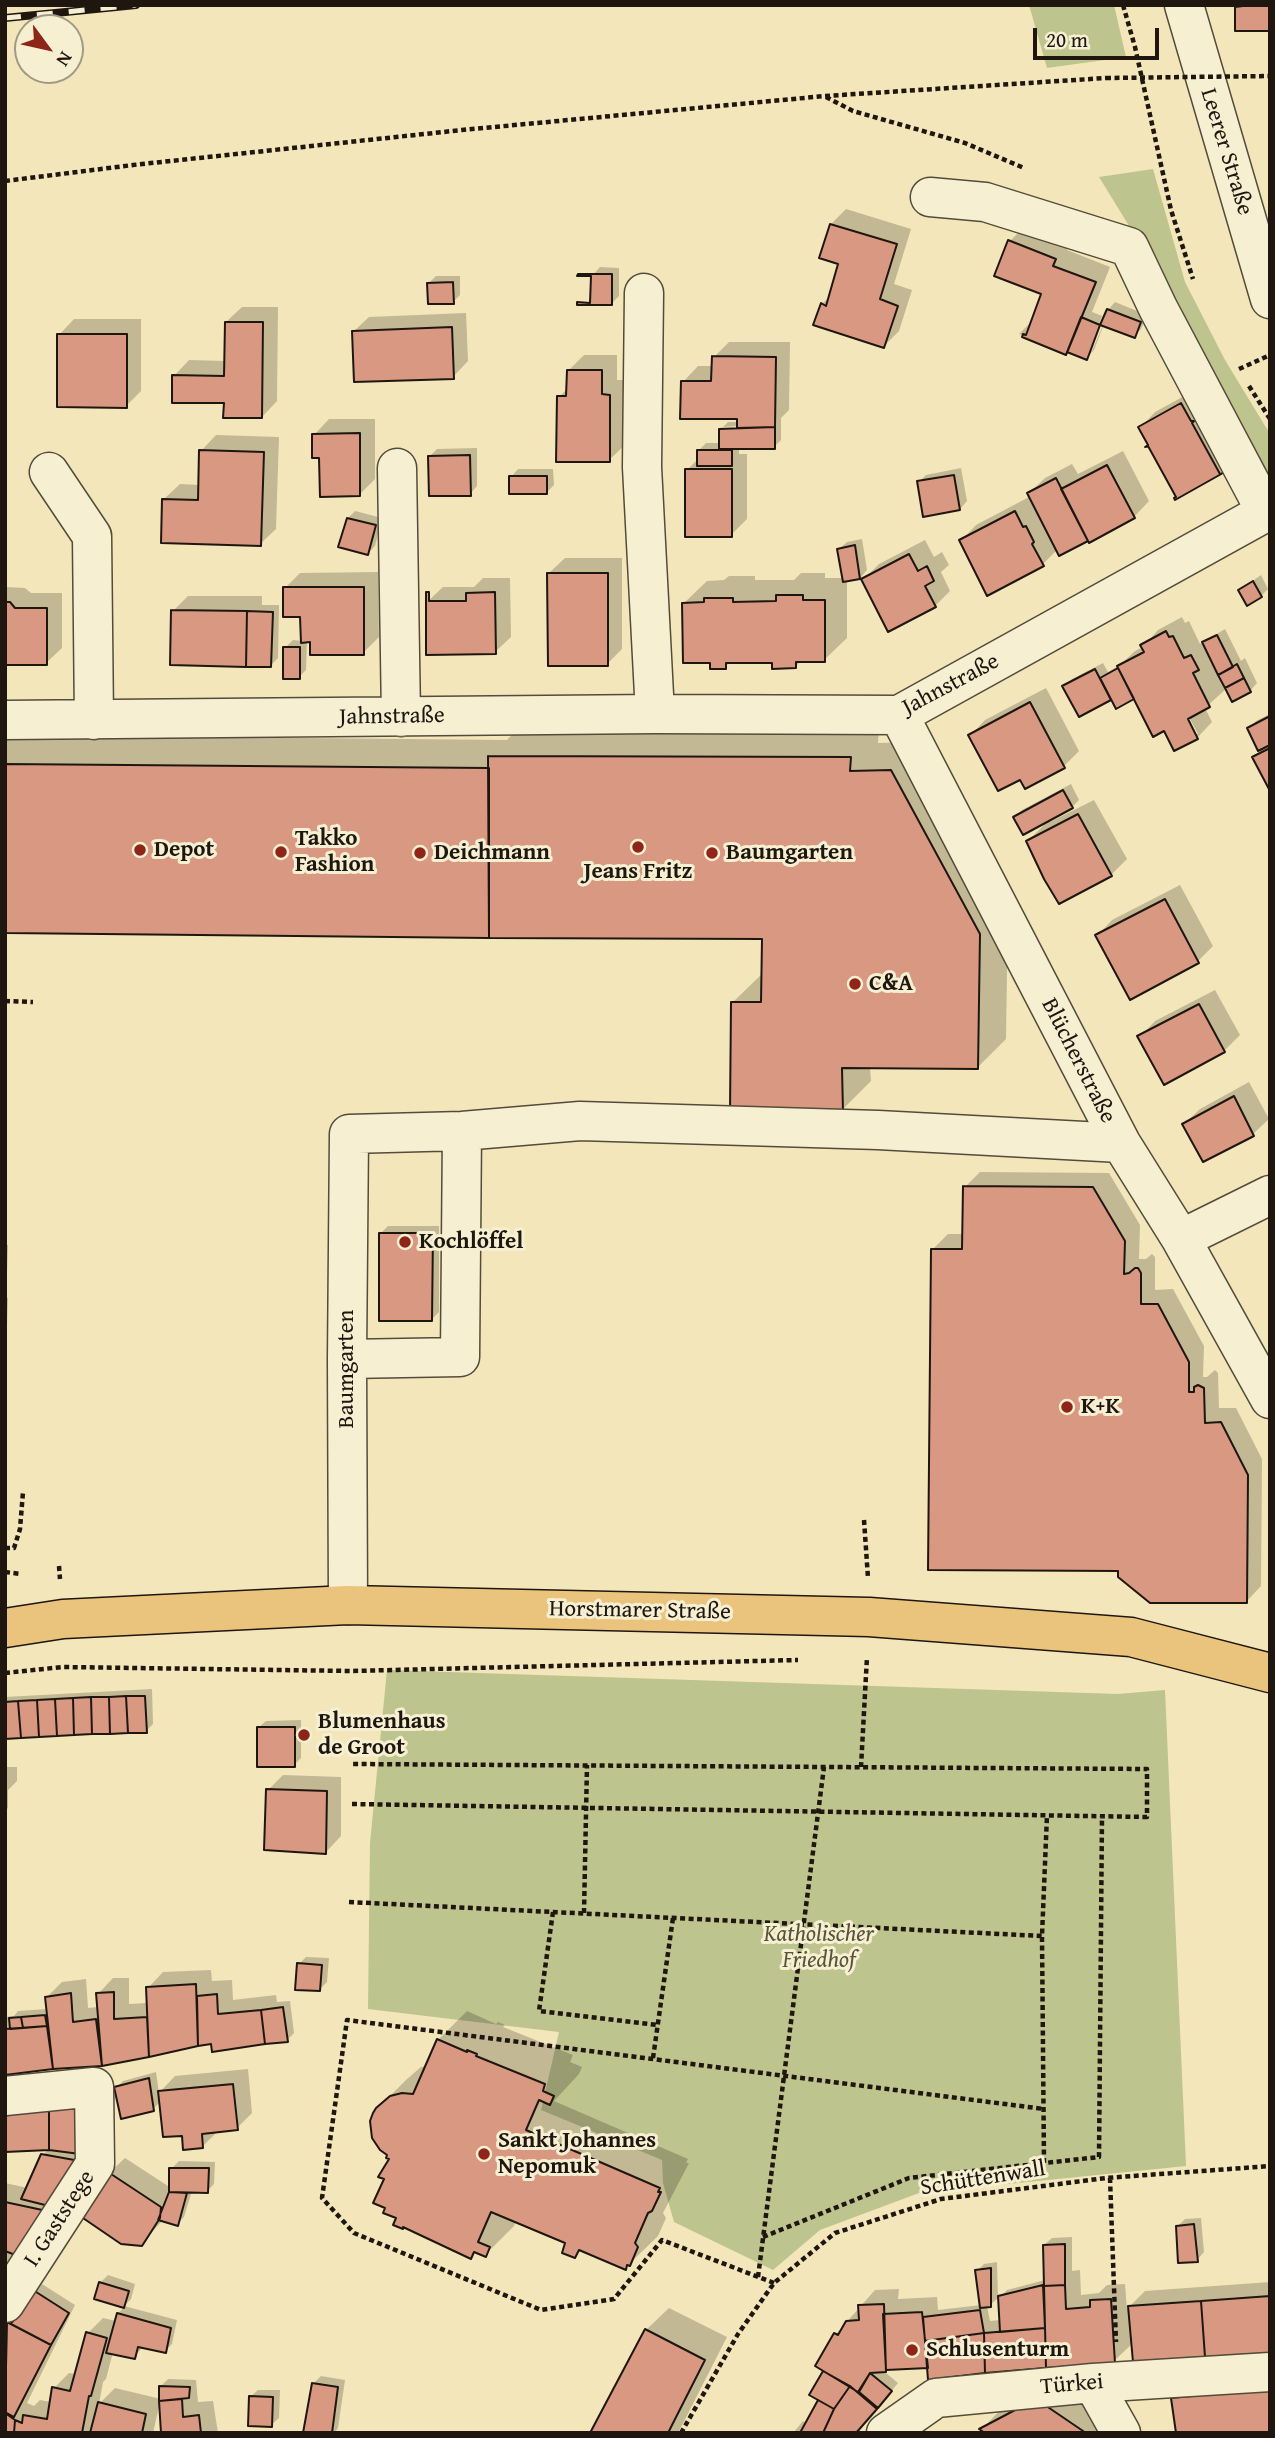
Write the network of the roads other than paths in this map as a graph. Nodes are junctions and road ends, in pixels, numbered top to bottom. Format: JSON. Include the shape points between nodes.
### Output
{"nodes":[{"id":1,"x":1184,"y":5,"type":"edge"},
{"id":2,"x":930,"y":197,"type":"dead end"},
{"id":3,"x":1269,"y":290,"type":"edge"},
{"id":4,"x":644,"y":293,"type":"dead end"},
{"id":5,"x":397,"y":468,"type":"dead end"},
{"id":6,"x":49,"y":472,"type":"dead end"},
{"id":7,"x":655,"y":714,"type":"junction"},
{"id":8,"x":899,"y":715,"type":"junction"},
{"id":9,"x":401,"y":717,"type":"junction"},
{"id":10,"x":5,"y":720,"type":"edge"},
{"id":11,"x":93,"y":720,"type":"junction"},
{"id":12,"x":462,"y":1131,"type":"junction"},
{"id":13,"x":1121,"y":1143,"type":"junction"},
{"id":14,"x":1270,"y":1195,"type":"edge"},
{"id":15,"x":1181,"y":1239,"type":"junction"},
{"id":16,"x":347,"y":1359,"type":"junction"},
{"id":17,"x":1270,"y":1399,"type":"edge"},
{"id":18,"x":348,"y":1605,"type":"junction"},
{"id":19,"x":5,"y":1628,"type":"edge"},
{"id":20,"x":1270,"y":1673,"type":"edge"},
{"id":21,"x":5,"y":2096,"type":"edge"},
{"id":22,"x":5,"y":2303,"type":"edge"},
{"id":23,"x":1270,"y":2372,"type":"edge"},
{"id":24,"x":1105,"y":2382,"type":"junction"},
{"id":25,"x":886,"y":2433,"type":"edge"},
{"id":26,"x":1121,"y":2433,"type":"edge"}],
"edges":[{"from":1,"to":3,"type":"street","name":"Leerer Straße"},
{"from":2,"to":8,"type":"street","name":"Jahnstraße","via":[[985,202],[1129,247],[1266,512]]},
{"from":4,"to":7,"type":"street","via":[[642,467]]},
{"from":5,"to":9,"type":"street"},
{"from":6,"to":11,"type":"street","via":[[92,536]]},
{"from":7,"to":8,"type":"street","name":"Jahnstraße"},
{"from":7,"to":9,"type":"street","name":"Jahnstraße"},
{"from":8,"to":13,"type":"street","name":"Blücherstraße"},
{"from":9,"to":11,"type":"street","name":"Jahnstraße"},
{"from":10,"to":11,"type":"street","name":"Jahnstraße"},
{"from":12,"to":13,"type":"street","via":[[580,1121]]},
{"from":12,"to":16,"type":"street","name":"Baumgarten","via":[[349,1134]]},
{"from":12,"to":16,"type":"street","via":[[460,1357]]},
{"from":13,"to":15,"type":"street","name":"Blücherstraße"},
{"from":14,"to":15,"type":"street"},
{"from":15,"to":17,"type":"street","name":"Blücherstraße"},
{"from":16,"to":18,"type":"street","name":"Baumgarten"},
{"from":18,"to":19,"type":"main road","name":"Horstmarer Straße","via":[[63,1619]]},
{"from":18,"to":20,"type":"main road","name":"Horstmarer Straße","via":[[869,1617],[1131,1637]]},
{"from":21,"to":22,"type":"street","name":"I. Gaststege","via":[[93,2087],[95,2164]]},
{"from":23,"to":24,"type":"street","name":"Türkei"},
{"from":24,"to":25,"type":"street","name":"Türkei","via":[[936,2398]]},
{"from":24,"to":26,"type":"street"}]}
